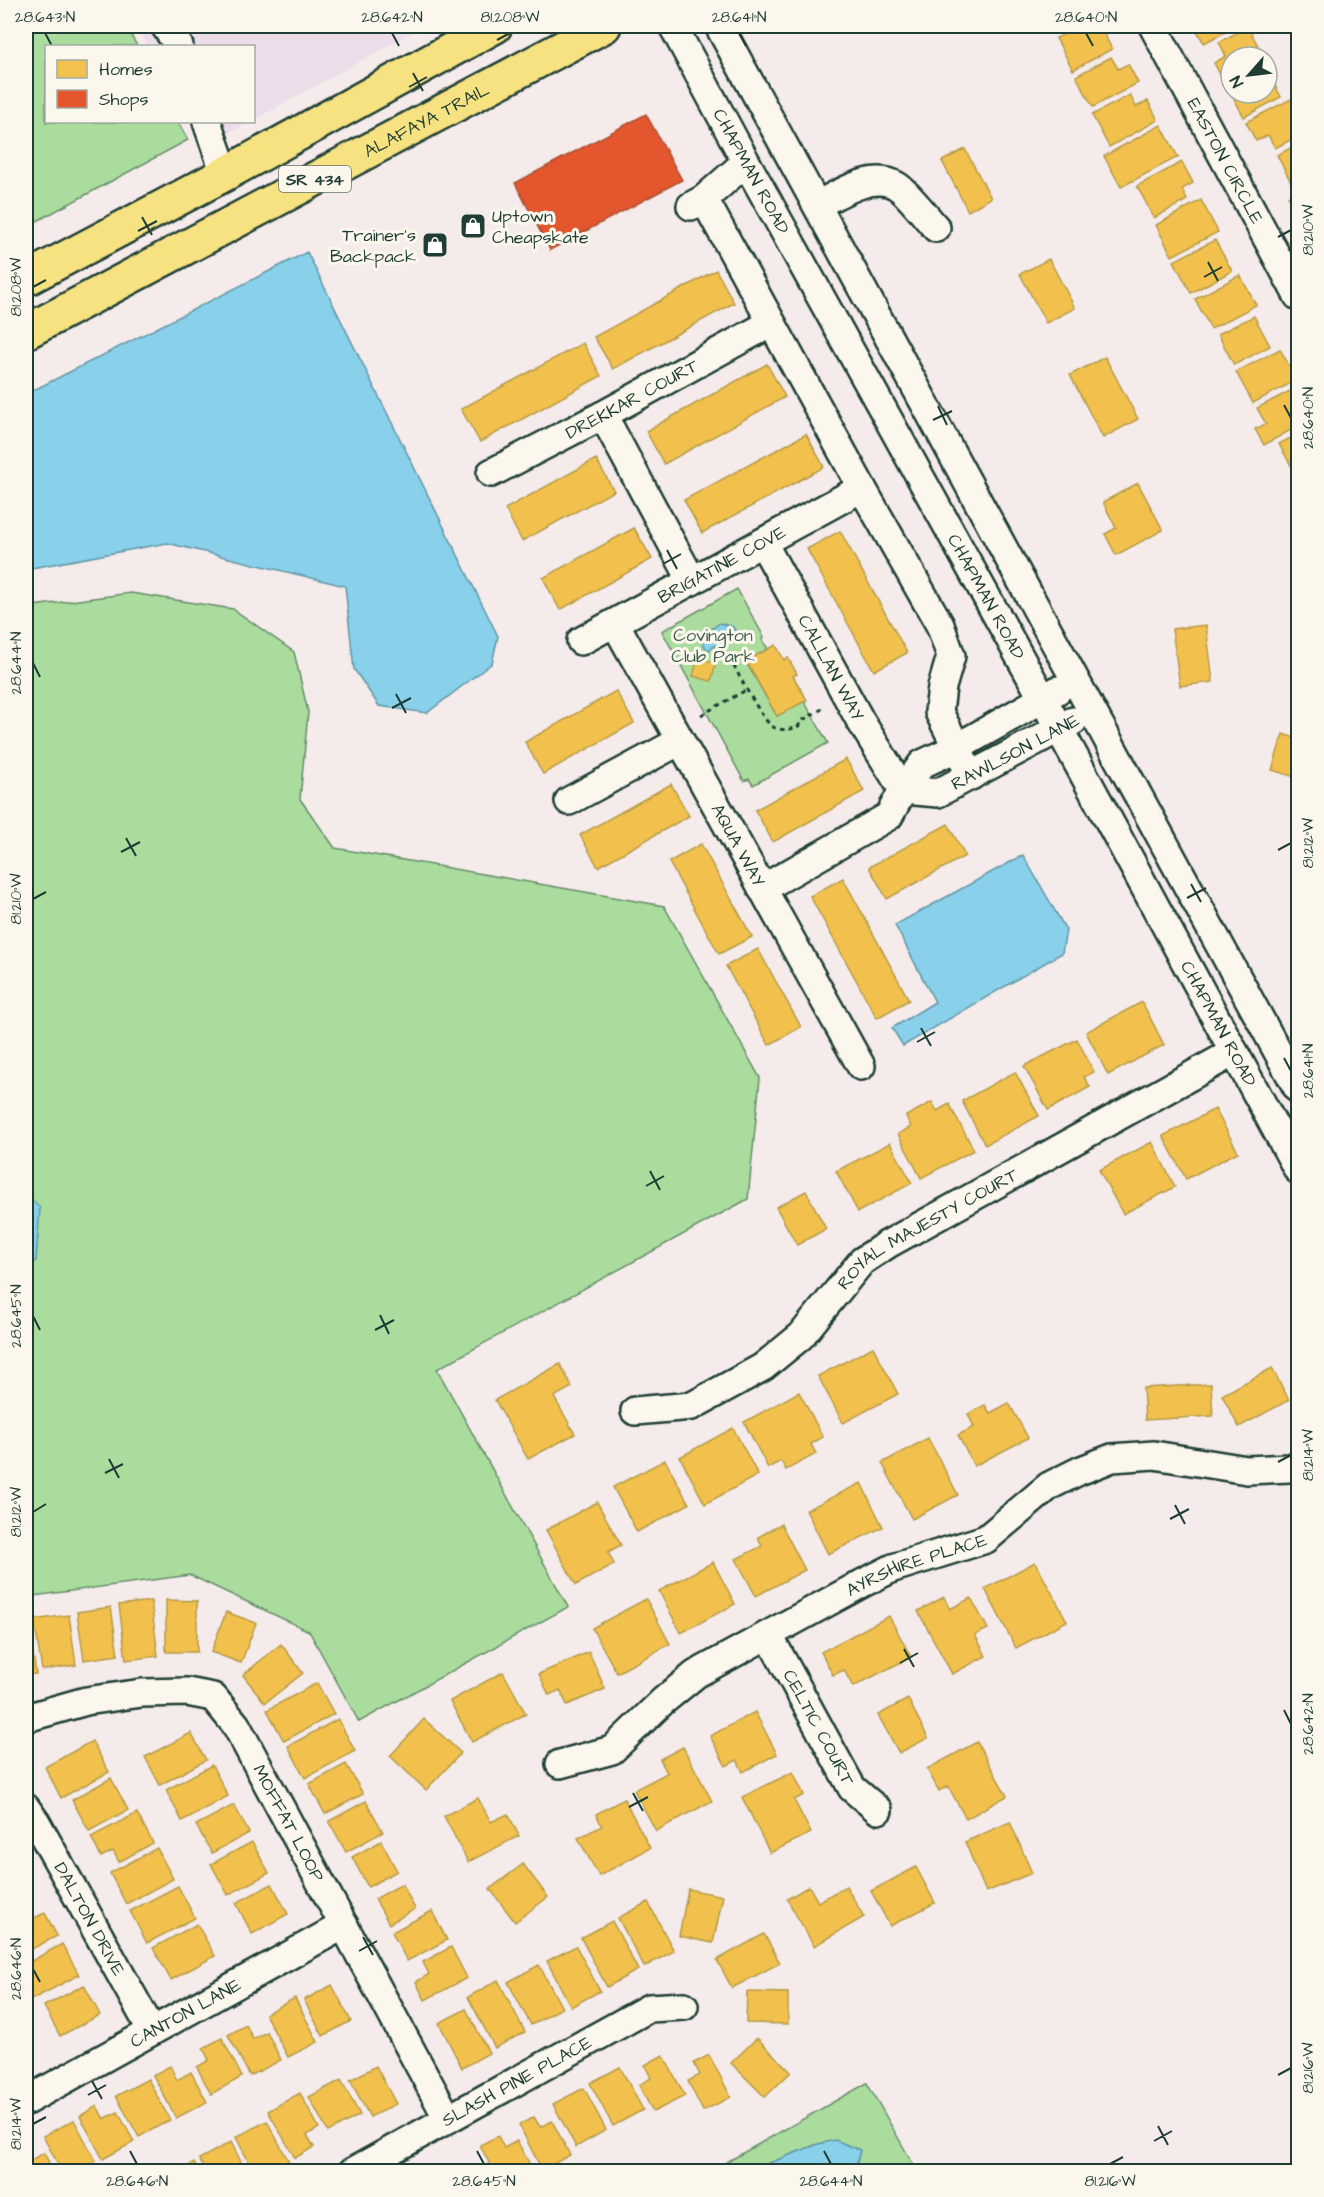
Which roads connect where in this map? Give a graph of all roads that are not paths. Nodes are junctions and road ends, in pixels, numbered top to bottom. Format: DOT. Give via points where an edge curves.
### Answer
graph roads {
  1 [pos="165,26"];
  2 [pos="604,26"];
  3 [pos="673,26"];
  4 [pos="719,26"];
  5 [pos="1153,26"];
  6 [pos="482,29"];
  7 [pos="178,45"];
  8 [pos="207,123"];
  9 [pos="746,162"];
  10 [pos="225,174"];
  11 [pos="817,205"];
  12 [pos="936,228"];
  13 [pos="26,279"];
  14 [pos="1299,296"];
  15 [pos="771,322"];
  16 [pos="26,332"];
  17 [pos="603,415"];
  18 [pos="491,473"];
  19 [pos="862,488"];
  20 [pos="763,543"];
  21 [pos="692,581"];
  22 [pos="615,622"];
  23 [pos="581,641"];
  24 [pos="1075,681"];
  25 [pos="1042,699"];
  26 [pos="1091,711"];
  27 [pos="1059,729"];
  28 [pos="680,741"];
  29 [pos="956,748"];
  30 [pos="972,776"];
  31 [pos="903,790"];
  32 [pos="569,801"];
  33 [pos="762,889"];
  34 [pos="1234,1052"];
  35 [pos="861,1066"];
  36 [pos="1299,1089"];
  37 [pos="1299,1170"];
  38 [pos="635,1411"];
  39 [pos="1299,1465"];
  40 [pos="770,1636"];
  41 [pos="26,1718"];
  42 [pos="560,1764"];
  43 [pos="26,1808"];
  44 [pos="878,1810"];
  45 [pos="344,1925"];
  46 [pos="684,2006"];
  47 [pos="152,2031"];
  48 [pos="26,2101"];
  49 [pos="448,2119"];
  50 [pos="352,2172"];
  1 -- 7 [label="street"];
  2 -- 16 [label="main road, ALAFAYA TRAIL / SR 434"];
  3 -- 9 [label="street, CHAPMAN ROAD"];
  4 -- 11 [label="street, CHAPMAN ROAD"];
  5 -- 14 [label="street, EASTON CIRCLE"];
  6 -- 10 [label="main road, SR 434"];
  8 -- 10 [label="street"];
  9 -- 15 [label="street" via="697,202"];
  9 -- 25 [label="street, CHAPMAN ROAD"];
  10 -- 13 [label="main road, SR 434"];
  11 -- 12 [label="street" via="853,187 879,180 897,186"];
  11 -- 24 [label="street, CHAPMAN ROAD"];
  15 -- 17 [label="street, DREKKAR COURT"];
  15 -- 19 [label="street"];
  17 -- 18 [label="street, DREKKAR COURT"];
  17 -- 21 [label="street"];
  19 -- 20 [label="street, BRIGATINE COVE"];
  19 -- 29 [label="street" via="940,625 951,657 939,712"];
  20 -- 21 [label="street, BRIGATINE COVE"];
  20 -- 31 [label="street, CALLAN WAY"];
  21 -- 22 [label="street, BRIGATINE COVE"];
  22 -- 23 [label="street, BRIGATINE COVE"];
  22 -- 28 [label="street, AQUA WAY"];
  24 -- 25 [label="street, RAWLSON LANE"];
  24 -- 26 [label="street, CHAPMAN ROAD"];
  25 -- 27 [label="street, CHAPMAN ROAD"];
  25 -- 29 [label="street, RAWLSON LANE"];
  26 -- 27 [label="street, RAWLSON LANE"];
  26 -- 36 [label="street, CHAPMAN ROAD"];
  27 -- 30 [label="street, RAWLSON LANE"];
  27 -- 34 [label="street, CHAPMAN ROAD"];
  28 -- 32 [label="street"];
  28 -- 33 [label="street, AQUA WAY"];
  29 -- 30 [label="street"];
  29 -- 31 [label="street, RAWLSON LANE" via="922,764"];
  30 -- 31 [label="street, RAWLSON LANE" via="938,793"];
  31 -- 33 [label="street, RAWLSON LANE" via="889,816"];
  33 -- 35 [label="street, AQUA WAY"];
  34 -- 37 [label="street, CHAPMAN ROAD"];
  34 -- 38 [label="street, ROYAL MAJESTY COURT" via="879,1250 862,1262 801,1336 763,1367 692,1406"];
  39 -- 40 [label="street, AYRSHIRE PLACE" via="1247,1470 1154,1455 1112,1458 1049,1486 986,1539 893,1568"];
  40 -- 42 [label="street, AYRSHIRE PLACE" via="696,1674 612,1750"];
  40 -- 44 [label="street, CELTIC COURT" via="852,1788"];
  41 -- 45 [label="street, MOFFAT LOOP" via="86,1701 142,1693 187,1692 213,1697 236,1725"];
  43 -- 47 [label="street, DALTON DRIVE"];
  45 -- 47 [label="street, CANTON LANE"];
  45 -- 49 [label="street, MOFFAT LOOP"];
  46 -- 49 [label="street, SLASH PINE PLACE" via="649,2008"];
  47 -- 48 [label="street, CANTON LANE"];
  49 -- 50 [label="street, SLASH PINE PLACE"];
}
